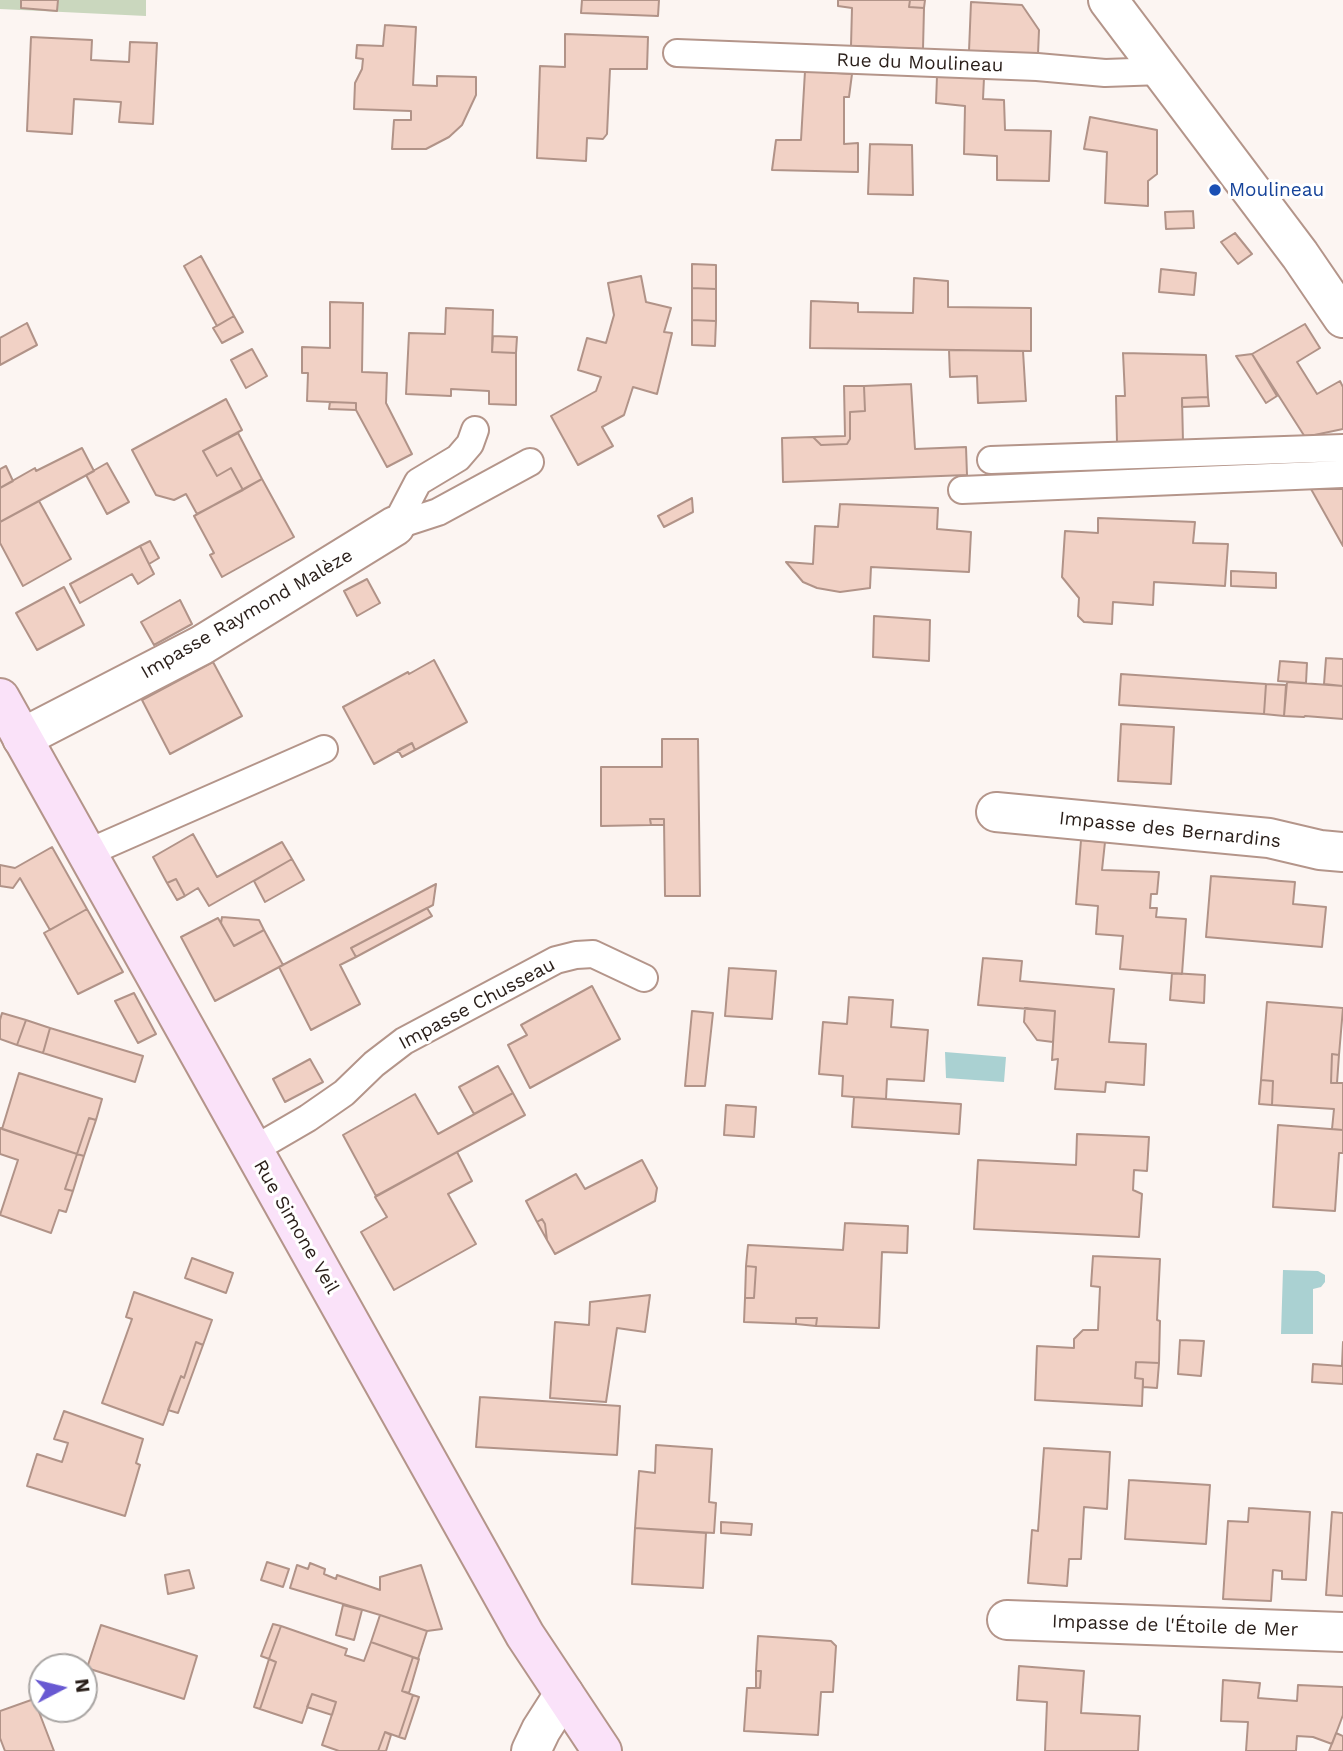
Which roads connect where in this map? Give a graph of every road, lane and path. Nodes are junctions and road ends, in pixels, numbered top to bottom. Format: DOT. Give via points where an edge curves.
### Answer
graph roads {
  1 [pos="1108,0"];
  2 [pos="677,53"];
  3 [pos="1162,71"];
  4 [pos="1343,318"];
  5 [pos="475,430"];
  6 [pos="1343,447"];
  7 [pos="991,460"];
  8 [pos="530,462"];
  9 [pos="1343,474"];
  10 [pos="962,490"];
  11 [pos="395,526"];
  12 [pos="0,698"];
  13 [pos="22,738"];
  14 [pos="324,749"];
  15 [pos="996,812"];
  16 [pos="1343,852"];
  17 [pos="87,853"];
  18 [pos="644,978"];
  19 [pos="253,1150"];
  20 [pos="1007,1620"];
  21 [pos="1343,1632"];
  22 [pos="565,1695"];
  23 [pos="531,1751"];
  24 [pos="602,1751"];
  1 -- 3 [label="street"];
  2 -- 3 [label="lane, Rue du Moulineau" via="1105,73"];
  3 -- 4 [label="street"];
  5 -- 11 [label="lane" via="458,458 418,482"];
  6 -- 7 [label="lane"];
  8 -- 11 [label="lane" via="438,512"];
  9 -- 10 [label="lane"];
  11 -- 13 [label="street, Impasse Raymond Malèze" via="202,645"];
  12 -- 13 [label="main road, Rue Simone Veil"];
  13 -- 17 [label="main road, Rue Simone Veil"];
  14 -- 17 [label="lane"];
  15 -- 16 [label="street, Impasse des Bernardins" via="1269,838"];
  17 -- 19 [label="main road, Rue Simone Veil"];
  18 -- 19 [label="lane, Impasse Chusseau" via="593,954 556,960 404,1041 344,1093"];
  19 -- 22 [label="main road, Rue Simone Veil" via="525,1635"];
  20 -- 21 [label="street, Impasse de l'Étoile de Mer"];
  22 -- 23 [label="street"];
  22 -- 24 [label="main road, Rue Simone Veil"];
}
